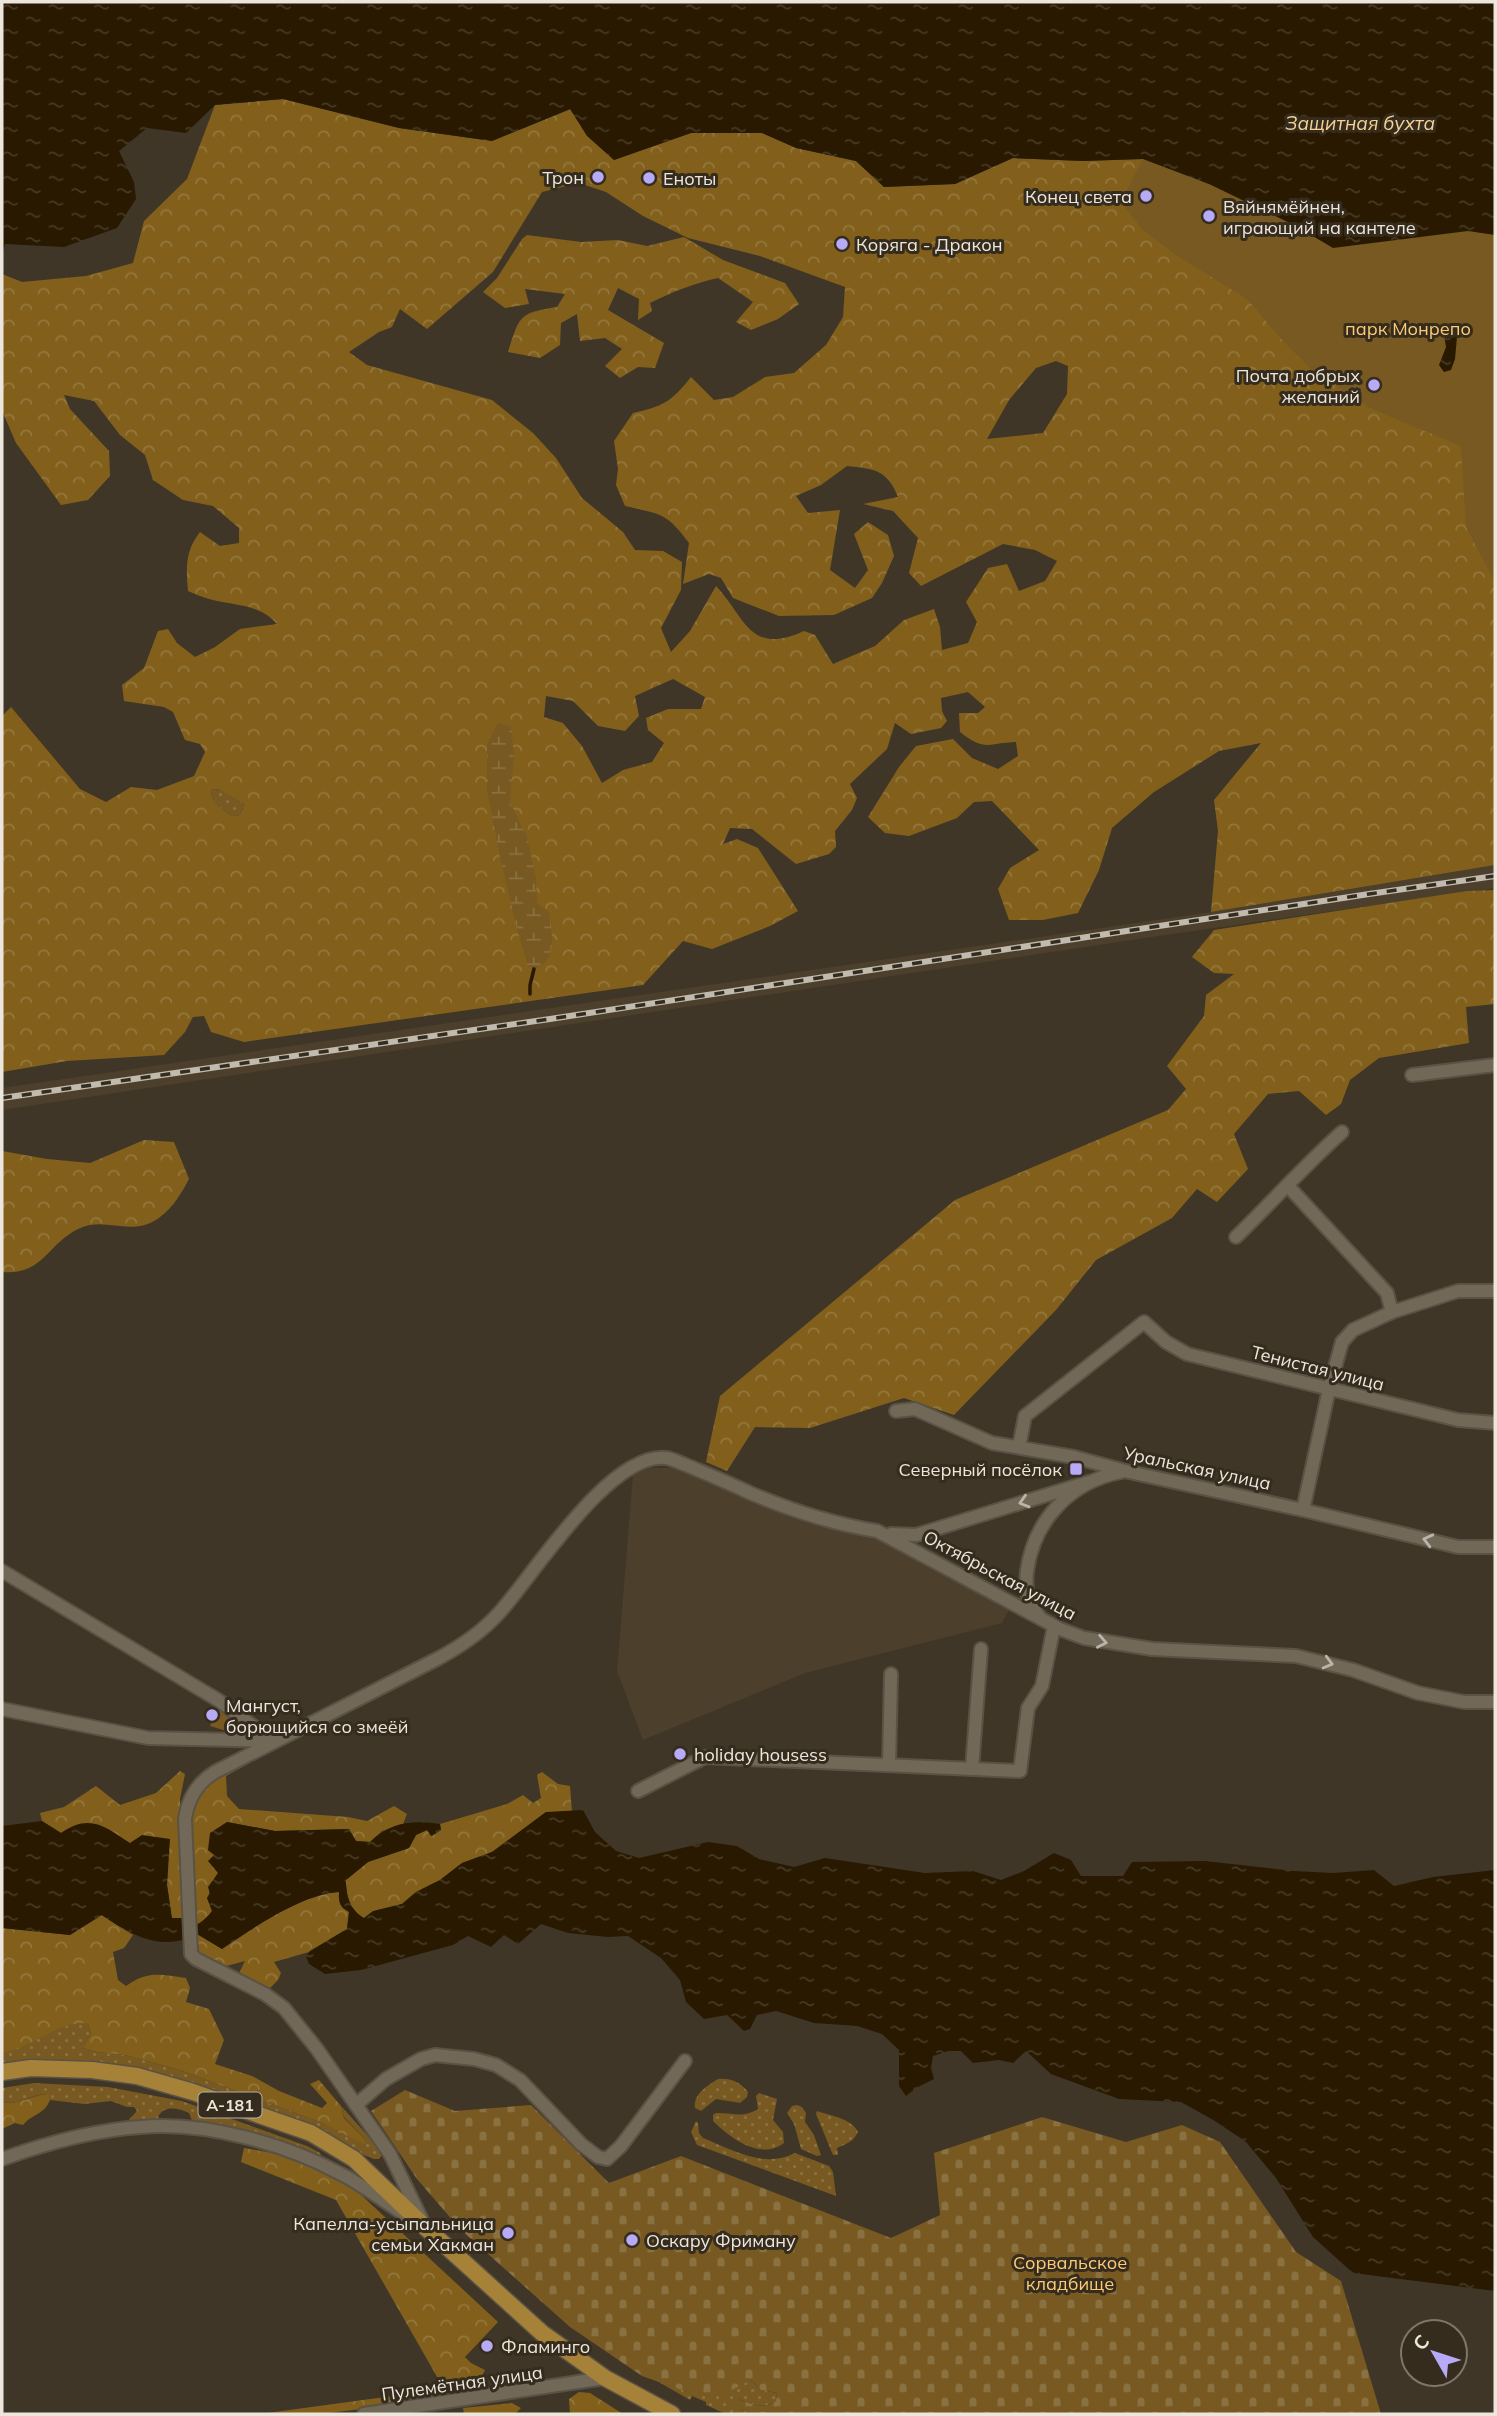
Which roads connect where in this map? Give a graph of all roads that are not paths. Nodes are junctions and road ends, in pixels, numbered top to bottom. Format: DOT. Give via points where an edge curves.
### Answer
graph roads {
  1 [pos="1495,1065"];
  2 [pos="1412,1075"];
  3 [pos="1342,1132"];
  4 [pos="1288,1185"];
  5 [pos="1236,1237"];
  6 [pos="1495,1291"];
  7 [pos="1392,1312"];
  8 [pos="1329,1389"];
  9 [pos="896,1411"];
  10 [pos="1495,1423"];
  11 [pos="1019,1447"];
  12 [pos="1129,1472"];
  13 [pos="1089,1482"];
  14 [pos="1303,1510"];
  15 [pos="877,1531"];
  16 [pos="1495,1547"];
  17 [pos="2,1571"];
  18 [pos="1040,1617"];
  19 [pos="1054,1626"];
  20 [pos="981,1649"];
  21 [pos="891,1674"];
  22 [pos="1495,1702"];
  23 [pos="2,1709"];
  24 [pos="273,1741"];
  25 [pos="889,1765"];
  26 [pos="972,1769"];
  27 [pos="638,1791"];
  28 [pos="685,2061"];
  29 [pos="2,2071"];
  30 [pos="356,2105"];
  31 [pos="2,2159"];
  32 [pos="425,2227"];
  33 [pos="605,2378"];
  34 [pos="365,2414"];
  35 [pos="672,2414"];
  1 -- 2 [label="street"];
  3 -- 4 [label="street"];
  4 -- 5 [label="street"];
  4 -- 7 [label="street" via="1387,1293"];
  6 -- 7 [label="street" via="1458,1291"];
  7 -- 8 [label="street" via="1353,1330 1342,1342"];
  8 -- 10 [label="street, Тенистая улица" via="1458,1420"];
  8 -- 11 [label="street, Тенистая улица" via="1187,1354 1144,1322 1025,1416"];
  8 -- 14 [label="street"];
  9 -- 11 [label="street, Уральская улица" via="915,1409 992,1443"];
  11 -- 12 [label="street, Уральская улица"];
  12 -- 13 [label="street"];
  12 -- 14 [label="street, Уральская улица"];
  13 -- 15 [label="street, one-way" via="916,1535"];
  13 -- 18 [label="street" via="1058,1505 1034,1542 1027,1589 1031,1606"];
  16 -- 14 [label="street, Уральская улица, one-way" via="1458,1547"];
  15 -- 18 [label="street, Октябрьская улица"];
  15 -- 24 [label="street, Октябрьская улица" via="813,1516 665,1458 645,1462 594,1497 498,1615 472,1638"];
  17 -- 24 [label="street" via="218,1700"];
  18 -- 19 [label="street, Октябрьская улица"];
  19 -- 22 [label="street, Октябрьская улица, one-way" via="1084,1638 1152,1649 1296,1656 1418,1693 1464,1702"];
  19 -- 26 [label="street" via="1042,1686 1028,1708 1020,1771"];
  20 -- 26 [label="street"];
  21 -- 25 [label="street"];
  23 -- 24 [label="street" via="148,1738"];
  24 -- 30 [label="street" via="208,1776 191,1796 185,1819 189,1947 196,1959 284,2008"];
  25 -- 26 [label="street"];
  25 -- 27 [label="street" via="705,1757"];
  28 -- 30 [label="street" via="607,2159 580,2144 520,2080 496,2065 474,2059 435,2055 421,2059 386,2079"];
  29 -- 32 [label="main road, А-181" via="92,2070 137,2076 311,2133 354,2158"];
  30 -- 32 [label="street" via="390,2154"];
  31 -- 32 [label="street" via="60,2139 143,2126 213,2131 291,2152 341,2174"];
  32 -- 33 [label="main road, А-181" via="542,2333"];
  33 -- 34 [label="street, Пулемётная улица"];
  33 -- 35 [label="main road, А-181"];
}
